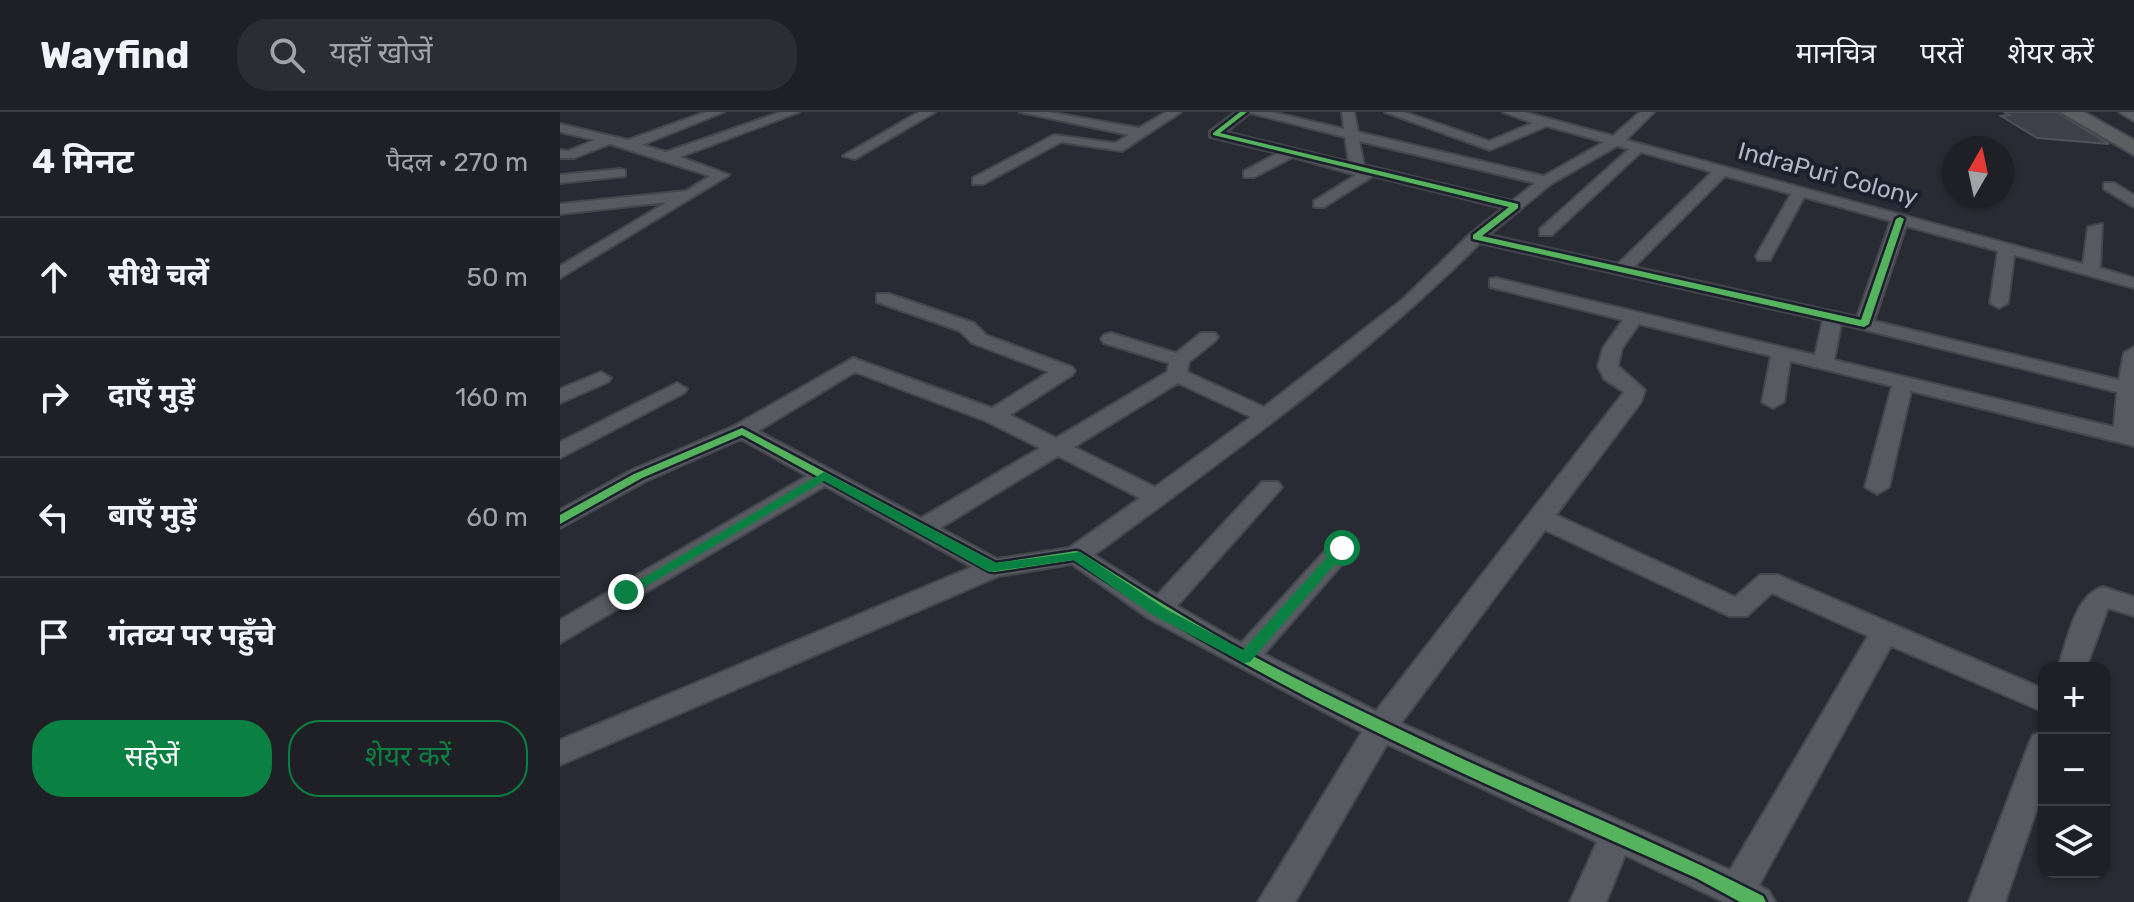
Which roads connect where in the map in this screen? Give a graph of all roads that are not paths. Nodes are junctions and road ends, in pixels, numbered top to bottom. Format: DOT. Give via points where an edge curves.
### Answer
graph roads {
  1 [pos="718,112"];
  2 [pos="793,112"];
  3 [pos="929,112"];
  4 [pos="1032,112"];
  5 [pos="1175,112"];
  6 [pos="1244,112"];
  7 [pos="1256,112"];
  8 [pos="1348,112"];
  9 [pos="1391,112"];
  10 [pos="1509,112"];
  11 [pos="1648,112"];
  12 [pos="2070,112"];
  13 [pos="2092,112"];
  14 [pos="2109,112"];
  15 [pos="1546,122"];
  16 [pos="2134,126"];
  17 [pos="560,128"];
  18 [pos="1143,133"];
  19 [pos="1353,135"];
  20 [pos="2134,136"];
  21 [pos="610,139"];
  22 [pos="1616,141"];
  23 [pos="628,145"];
  24 [pos="1639,147"];
  25 [pos="2134,149"];
  26 [pos="1290,153"];
  27 [pos="563,156"];
  28 [pos="850,156"];
  29 [pos="666,157"];
  30 [pos="1357,168"];
  31 [pos="1722,170"];
  32 [pos="620,173"];
  33 [pos="1249,174"];
  34 [pos="560,179"];
  35 [pos="978,181"];
  36 [pos="1546,181"];
  37 [pos="2109,186"];
  38 [pos="1800,191"];
  39 [pos="691,194"];
  40 [pos="2134,202"];
  41 [pos="1319,204"];
  42 [pos="1515,206"];
  43 [pos="560,209"];
  44 [pos="1900,219"];
  45 [pos="2096,227"];
  46 [pos="1546,232"];
  47 [pos="1476,237"];
  48 [pos="2007,248"];
  49 [pos="1764,256"];
  50 [pos="1622,270"];
  51 [pos="2091,271"];
  52 [pos="560,273"];
  53 [pos="1496,283"];
  54 [pos="2134,283"];
  55 [pos="883,298"];
  56 [pos="1999,303"];
  57 [pos="1634,317"];
  58 [pos="1833,317"];
  59 [pos="1864,324"];
  60 [pos="1208,337"];
  61 [pos="1111,339"];
  62 [pos="1781,353"];
  63 [pos="2134,353"];
  64 [pos="1823,363"];
  65 [pos="1178,368"];
  66 [pos="601,378"];
  67 [pos="1903,383"];
  68 [pos="2128,388"];
  69 [pos="677,389"];
  70 [pos="560,397"];
  71 [pos="1773,402"];
  72 [pos="994,416"];
  73 [pos="1266,416"];
  74 [pos="742,431"];
  75 [pos="2129,438"];
  76 [pos="1058,448"];
  77 [pos="560,451"];
  78 [pos="824,476"];
  79 [pos="1270,487"];
  80 [pos="1877,487"];
  81 [pos="1157,497"];
  82 [pos="1541,518"];
  83 [pos="560,520"];
  84 [pos="921,529"];
  85 [pos="1342,548"];
  86 [pos="1076,555"];
  87 [pos="994,568"];
  88 [pos="2134,607"];
  89 [pos="1158,611"];
  90 [pos="1885,631"];
  91 [pos="560,633"];
  92 [pos="1244,658"];
  93 [pos="2074,662"];
  94 [pos="2038,698"];
  95 [pos="1381,727"];
  96 [pos="560,753"];
  97 [pos="2038,761"];
  98 [pos="1617,835"];
  99 [pos="1747,896"];
  100 [pos="1276,902"];
  101 [pos="1588,902"];
  102 [pos="1987,902"];
  1 -- 23 [label="street"];
  2 -- 29 [label="street"];
  3 -- 28 [label="street"];
  4 -- 18 [label="street"];
  5 -- 18 [label="street"];
  6 -- 26 [label="street" via="1215,134"];
  7 -- 19 [label="street"];
  8 -- 19 [label="street"];
  9 -- 15 [label="street" via="1490,146"];
  10 -- 15 [label="street, IndraPuri Colony"];
  11 -- 22 [label="street"];
  12 -- 25 [label="highway"];
  13 -- 20 [label="highway"];
  14 -- 16 [label="highway"];
  15 -- 22 [label="street, IndraPuri Colony"];
  17 -- 21 [label="street"];
  18 -- 35 [label="street" via="1117,148 1059,138"];
  19 -- 30 [label="street"];
  19 -- 36 [label="street"];
  21 -- 23 [label="street"];
  21 -- 27 [label="street"];
  22 -- 24 [label="street, IndraPuri Colony"];
  22 -- 36 [label="street"];
  23 -- 29 [label="street"];
  24 -- 31 [label="street, IndraPuri Colony"];
  24 -- 46 [label="street"];
  26 -- 30 [label="street"];
  26 -- 33 [label="street"];
  29 -- 39 [label="street" via="722,175"];
  30 -- 41 [label="street" via="1366,175"];
  30 -- 42 [label="street"];
  31 -- 38 [label="street, IndraPuri Colony"];
  31 -- 50 [label="street"];
  32 -- 34 [label="street"];
  36 -- 42 [label="street"];
  37 -- 40 [label="street"];
  38 -- 44 [label="street, IndraPuri Colony"];
  38 -- 49 [label="street"];
  39 -- 43 [label="street"];
  39 -- 52 [label="street"];
  42 -- 47 [label="street"];
  44 -- 48 [label="street, IndraPuri Colony"];
  44 -- 59 [label="street"];
  45 -- 51 [label="street"];
  47 -- 50 [label="street"];
  47 -- 73 [label="street" via="1410,302"];
  48 -- 51 [label="street, IndraPuri Colony"];
  48 -- 56 [label="street"];
  50 -- 58 [label="street"];
  51 -- 54 [label="street, IndraPuri Colony"];
  53 -- 57 [label="street"];
  55 -- 72 [label="street" via="941,316 967,327 979,339 1065,371"];
  57 -- 62 [label="street"];
  57 -- 82 [label="street" via="1608,355 1607,367 1617,383 1635,390"];
  58 -- 59 [label="street"];
  58 -- 64 [label="street"];
  59 -- 68 [label="street"];
  60 -- 65 [label="street"];
  61 -- 65 [label="street"];
  62 -- 64 [label="street"];
  62 -- 71 [label="street"];
  63 -- 68 [label="street"];
  64 -- 67 [label="street"];
  65 -- 73 [label="street"];
  65 -- 76 [label="street"];
  66 -- 70 [label="street"];
  67 -- 75 [label="street"];
  67 -- 80 [label="street"];
  68 -- 75 [label="street"];
  69 -- 77 [label="street"];
  72 -- 74 [label="street" via="853,364"];
  72 -- 76 [label="street"];
  73 -- 81 [label="street"];
  74 -- 78 [label="street"];
  74 -- 83 [label="street" via="638,476"];
  76 -- 81 [label="street"];
  76 -- 84 [label="street"];
  78 -- 84 [label="street"];
  78 -- 91 [label="street"];
  79 -- 89 [label="street"];
  81 -- 86 [label="street"];
  82 -- 90 [label="street" via="1738,609 1769,581"];
  82 -- 95 [label="street"];
  84 -- 87 [label="street"];
  85 -- 92 [label="street"];
  86 -- 87 [label="street"];
  86 -- 89 [label="street"];
  87 -- 96 [label="street"];
  88 -- 93 [label="street" via="2103,596 2094,606"];
  89 -- 92 [label="street"];
  90 -- 94 [label="street"];
  90 -- 99 [label="street"];
  92 -- 95 [label="street"];
  95 -- 98 [label="street"];
  95 -- 100 [label="street"];
  97 -- 102 [label="street"];
  98 -- 99 [label="street"];
  98 -- 101 [label="street"];
}
